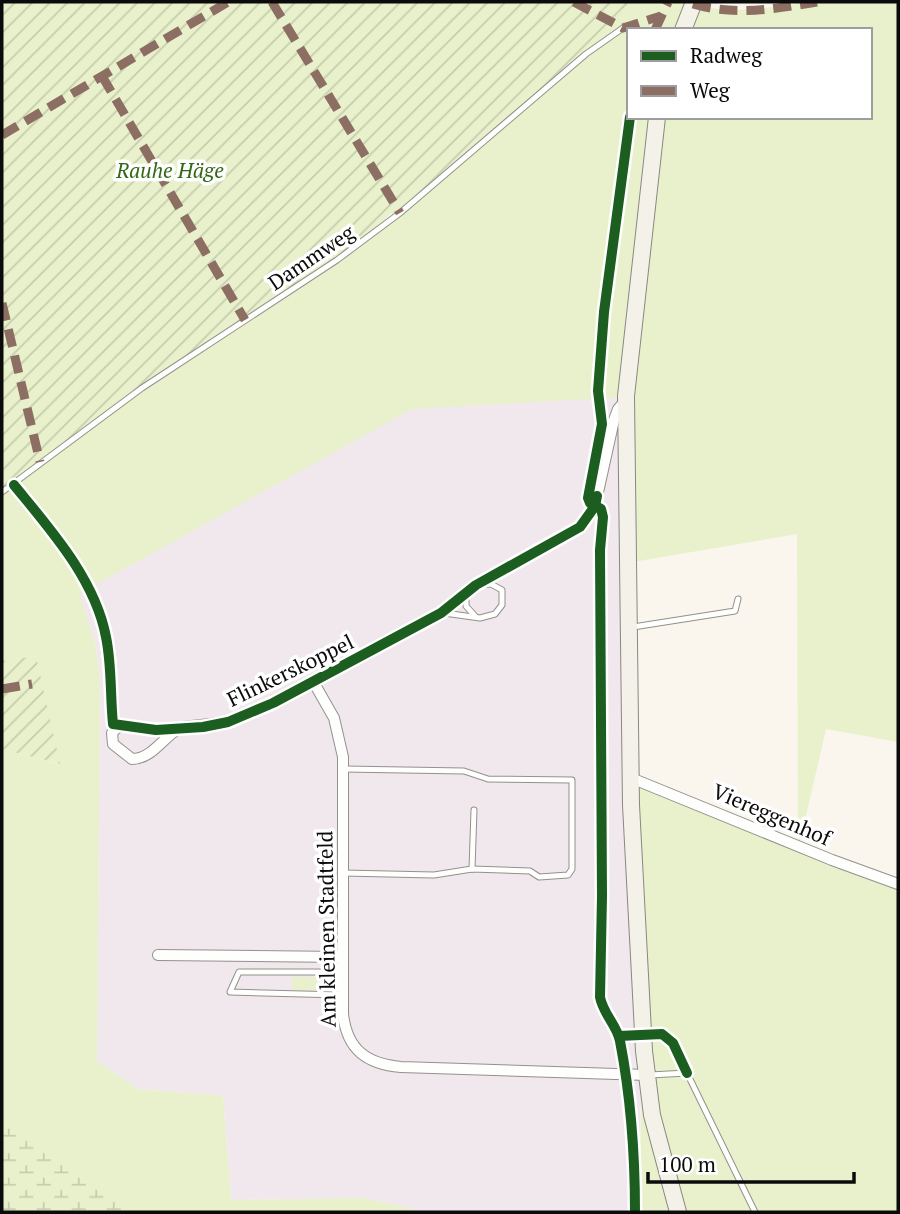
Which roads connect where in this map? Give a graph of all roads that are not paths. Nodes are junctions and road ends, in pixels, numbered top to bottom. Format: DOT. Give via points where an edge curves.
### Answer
graph roads {
  1 [pos="694,2"];
  2 [pos="623,28"];
  3 [pos="684,28"];
  4 [pos="657,119"];
  5 [pos="626,400"];
  6 [pos="14,485"];
  7 [pos="2,492"];
  8 [pos="472,589"];
  9 [pos="738,599"];
  10 [pos="441,613"];
  11 [pos="480,618"];
  12 [pos="629,628"];
  13 [pos="314,682"];
  14 [pos="118,727"];
  15 [pos="178,729"];
  16 [pos="344,769"];
  17 [pos="631,778"];
  18 [pos="474,810"];
  19 [pos="472,870"];
  20 [pos="344,873"];
  21 [pos="898,884"];
  22 [pos="158,956"];
  23 [pos="343,957"];
  24 [pos="342,972"];
  25 [pos="343,995"];
  26 [pos="647,1075"];
  27 [pos="678,1212"];
  28 [pos="755,1212"];
  1 -- 3 [label="main road"];
  2 -- 6 [label="lane, Dammweg" via="377,230 142,388"];
  4 -- 5 [label="main road"];
  5 -- 8 [label="street, Flinkerskoppel" via="614,420 595,506 580,527"];
  5 -- 12 [label="main road"];
  6 -- 7 [label="lane, Dammweg"];
  6 -- 14 [label="street" via="55,536 94,600 106,635 113,724"];
  8 -- 10 [label="street, Flinkerskoppel"];
  8 -- 11 [label="lane" via="465,602 468,611"];
  8 -- 11 [label="lane" via="498,587 504,596 498,612"];
  9 -- 12 [label="lane" via="735,611"];
  10 -- 11 [label="lane"];
  10 -- 13 [label="street, Flinkerskoppel"];
  12 -- 17 [label="main road"];
  13 -- 15 [label="street, Flinkerskoppel" via="228,722"];
  13 -- 16 [label="street, Am kleinen Stadtfeld" via="334,718"];
  14 -- 15 [label="street, Flinkerskoppel"];
  14 -- 15 [label="street" via="112,733 113,744 132,759 147,756"];
  16 -- 19 [label="lane" via="572,780 569,875 539,877 530,871"];
  16 -- 20 [label="street, Am kleinen Stadtfeld"];
  17 -- 21 [label="street, Viereggenhof"];
  17 -- 26 [label="main road"];
  18 -- 19 [label="lane"];
  19 -- 20 [label="lane" via="434,875"];
  20 -- 23 [label="street, Am kleinen Stadtfeld"];
  22 -- 23 [label="street"];
  23 -- 24 [label="street, Am kleinen Stadtfeld"];
  24 -- 25 [label="street, Am kleinen Stadtfeld"];
  24 -- 25 [label="lane" via="239,972 230,992"];
  25 -- 26 [label="street, Am kleinen Stadtfeld" via="347,1036 358,1052 376,1064"];
  26 -- 27 [label="main road" via="652,1115"];
  26 -- 28 [label="lane" via="687,1073"];
}
